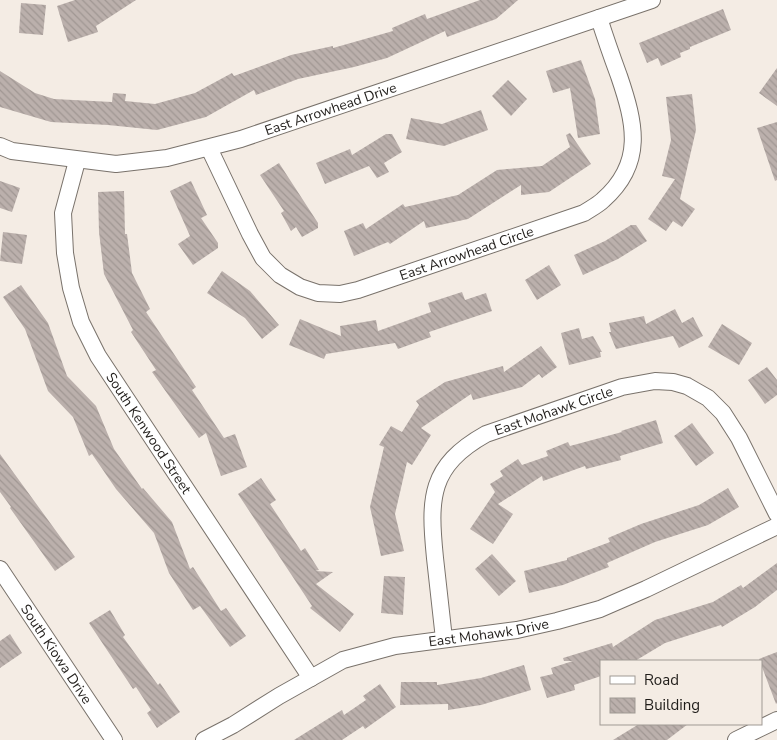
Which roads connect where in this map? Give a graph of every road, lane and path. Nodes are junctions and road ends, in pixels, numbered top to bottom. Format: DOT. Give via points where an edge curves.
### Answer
graph roads {
  1 [pos="652,0"];
  2 [pos="599,18"];
  3 [pos="0,146"];
  4 [pos="208,148"];
  5 [pos="77,160"];
  6 [pos="777,514"];
  7 [pos="777,526"];
  8 [pos="0,569"];
  9 [pos="6,590"];
  10 [pos="444,639"];
  11 [pos="311,678"];
  12 [pos="777,720"];
  13 [pos="114,740"];
  14 [pos="204,740"];
  15 [pos="736,740"];
  1 -- 2 [label="street, East Arrowhead Drive"];
  2 -- 4 [label="street, East Arrowhead Drive"];
  2 -- 4 [label="street, East Arrowhead Circle" via="632,119 634,140 629,164 620,182 602,201 584,213 367,287 340,294 318,292 300,287 280,275 263,258"];
  3 -- 5 [label="street, East Arrowhead Drive" via="12,151"];
  4 -- 5 [label="street, East Arrowhead Drive" via="167,158 116,164"];
  5 -- 11 [label="street, South Kenwood Street" via="63,213 65,253 81,322 98,356"];
  6 -- 10 [label="street, East Mohawk Circle" via="723,413 708,398 673,382 655,381 622,387 486,434 453,457 440,476 434,496 431,520"];
  7 -- 10 [label="street, East Mohawk Drive" via="600,608 517,630"];
  8 -- 9 [label="street, South Kiowa Drive"];
  9 -- 13 [label="street, South Kiowa Drive"];
  10 -- 11 [label="street, East Mohawk Drive" via="373,651 344,660"];
  11 -- 14 [label="street, East Mohawk Drive"];
  12 -- 15 [label="street"];
}
